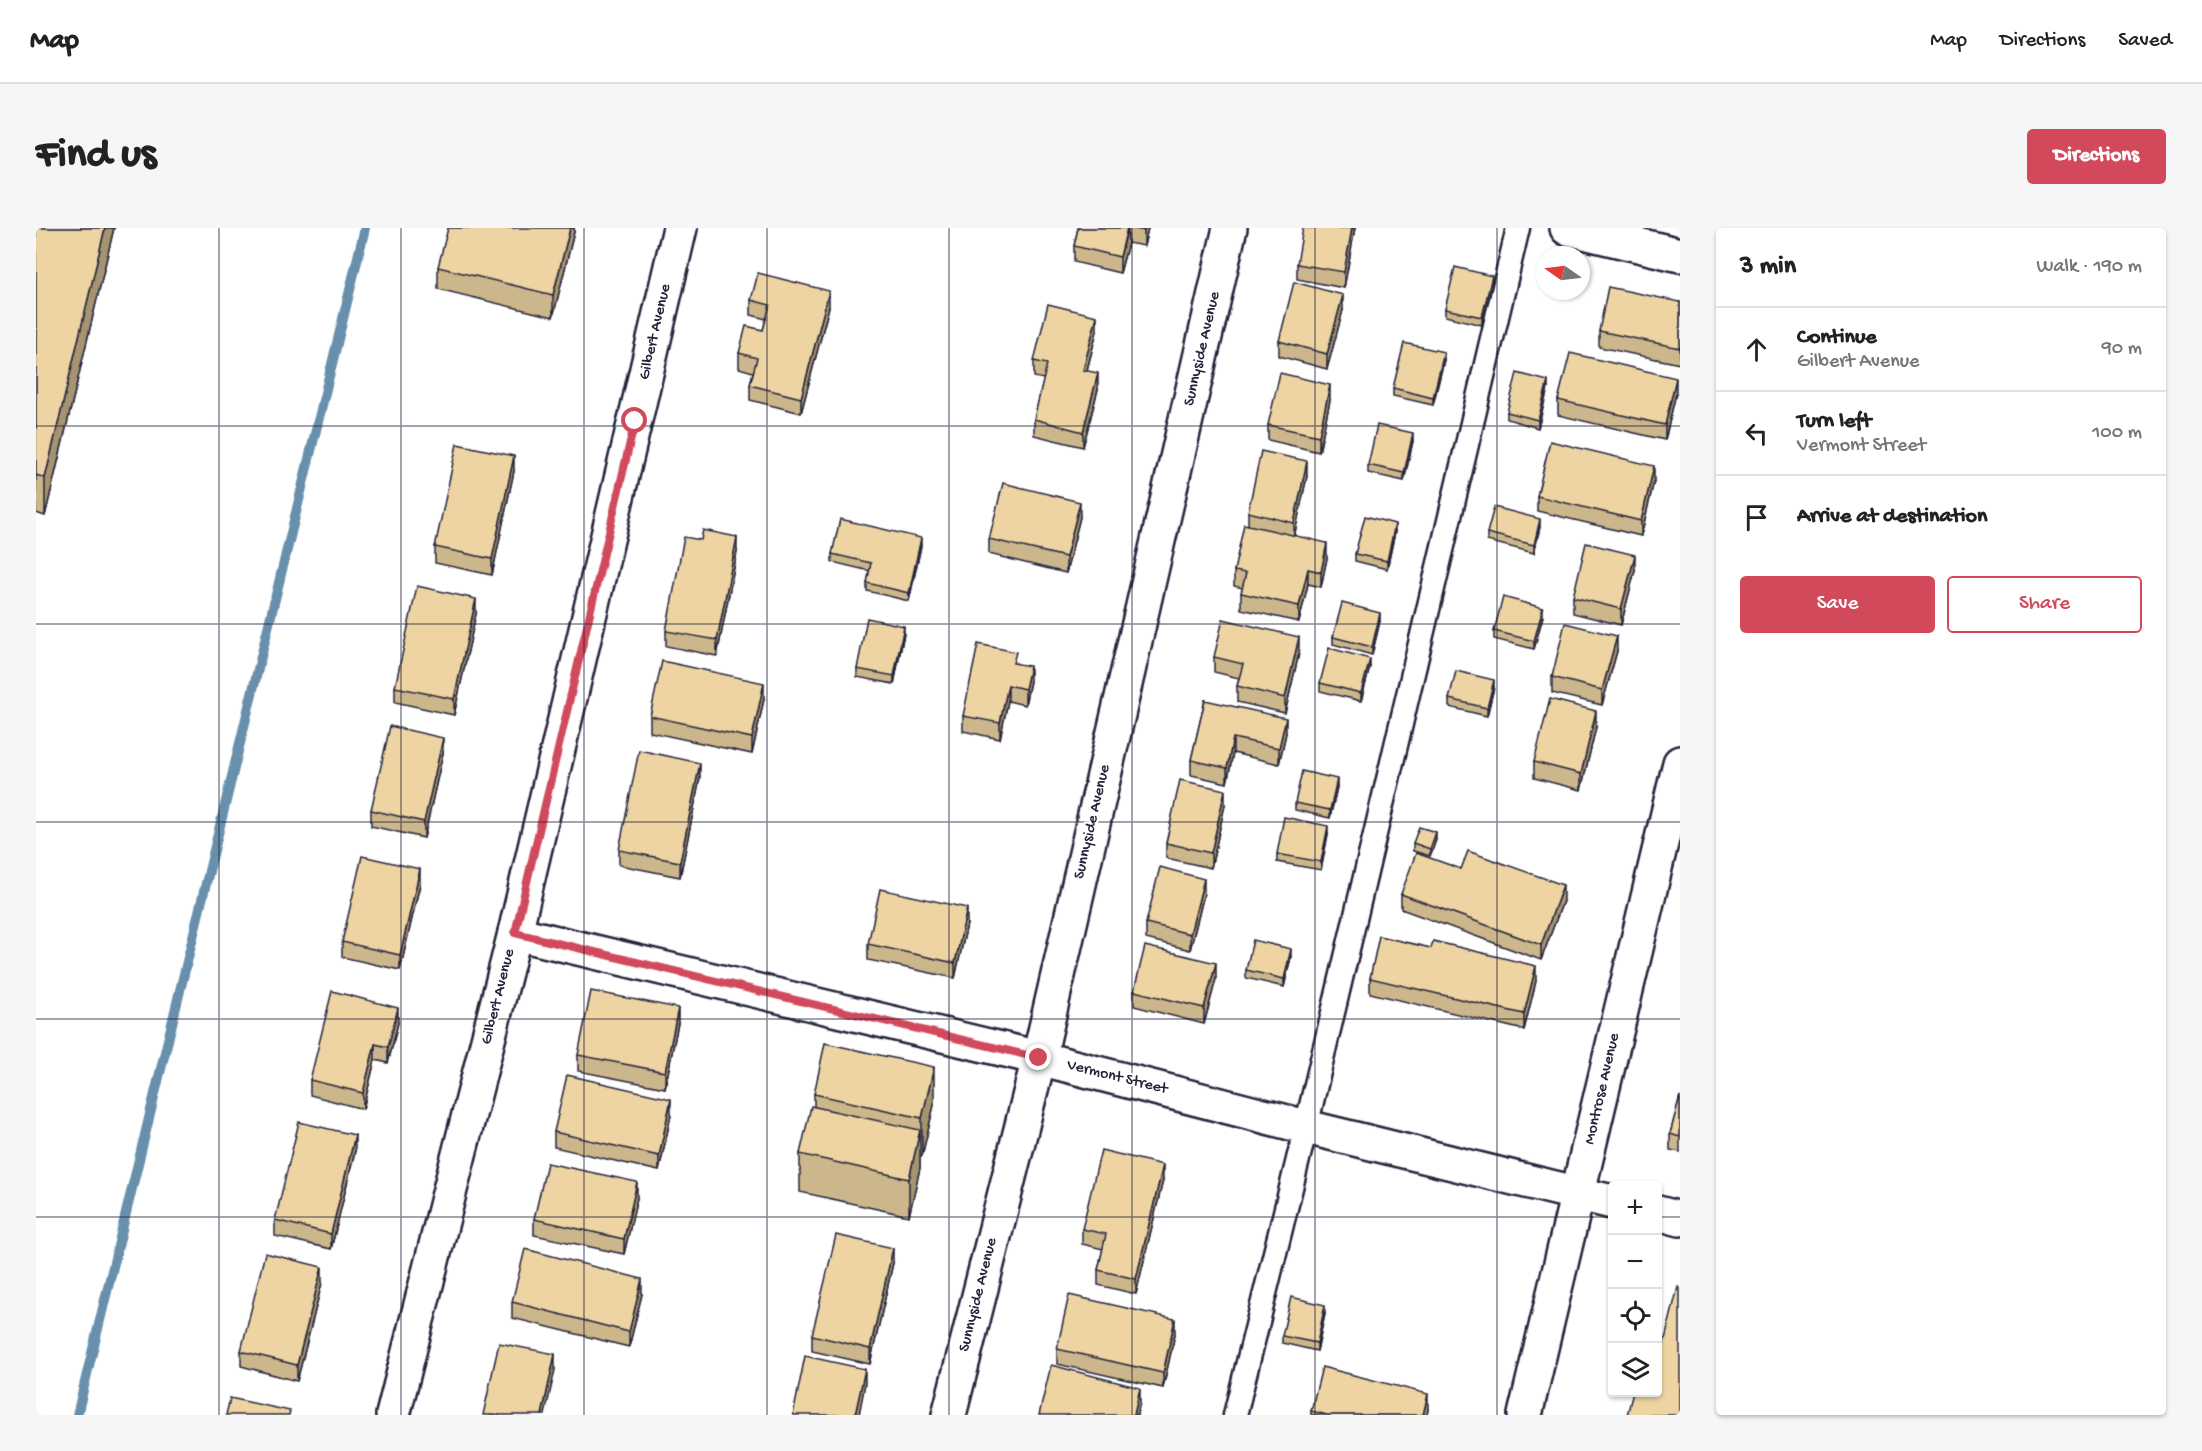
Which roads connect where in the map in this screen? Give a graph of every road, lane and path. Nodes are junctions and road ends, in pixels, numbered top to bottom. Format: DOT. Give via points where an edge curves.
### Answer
graph roads {
  1 [pos="680,228"];
  2 [pos="1230,228"];
  3 [pos="1518,228"];
  4 [pos="1567,228"];
  5 [pos="1680,255"];
  6 [pos="1680,763"];
  7 [pos="515,933"];
  8 [pos="1039,1058"];
  9 [pos="1306,1126"];
  10 [pos="1578,1194"];
  11 [pos="1608,1201"];
  12 [pos="1662,1214"];
  13 [pos="1680,1219"];
  14 [pos="393,1415"];
  15 [pos="949,1415"];
  16 [pos="1235,1415"];
  17 [pos="1525,1415"];
  1 -- 7 [label="street, Gilbert Avenue"];
  2 -- 8 [label="street, Sunnyside Avenue"];
  3 -- 9 [label="lane"];
  4 -- 5 [label="street"];
  6 -- 10 [label="street, Montrose Avenue"];
  7 -- 8 [label="street, Vermont Street"];
  7 -- 14 [label="street, Gilbert Avenue"];
  8 -- 9 [label="street, Vermont Street"];
  8 -- 15 [label="street, Sunnyside Avenue"];
  9 -- 10 [label="street, Vermont Street"];
  9 -- 16 [label="lane"];
  10 -- 11 [label="street, Vermont Street"];
  10 -- 17 [label="street, Montrose Avenue"];
  12 -- 13 [label="street"];
}
